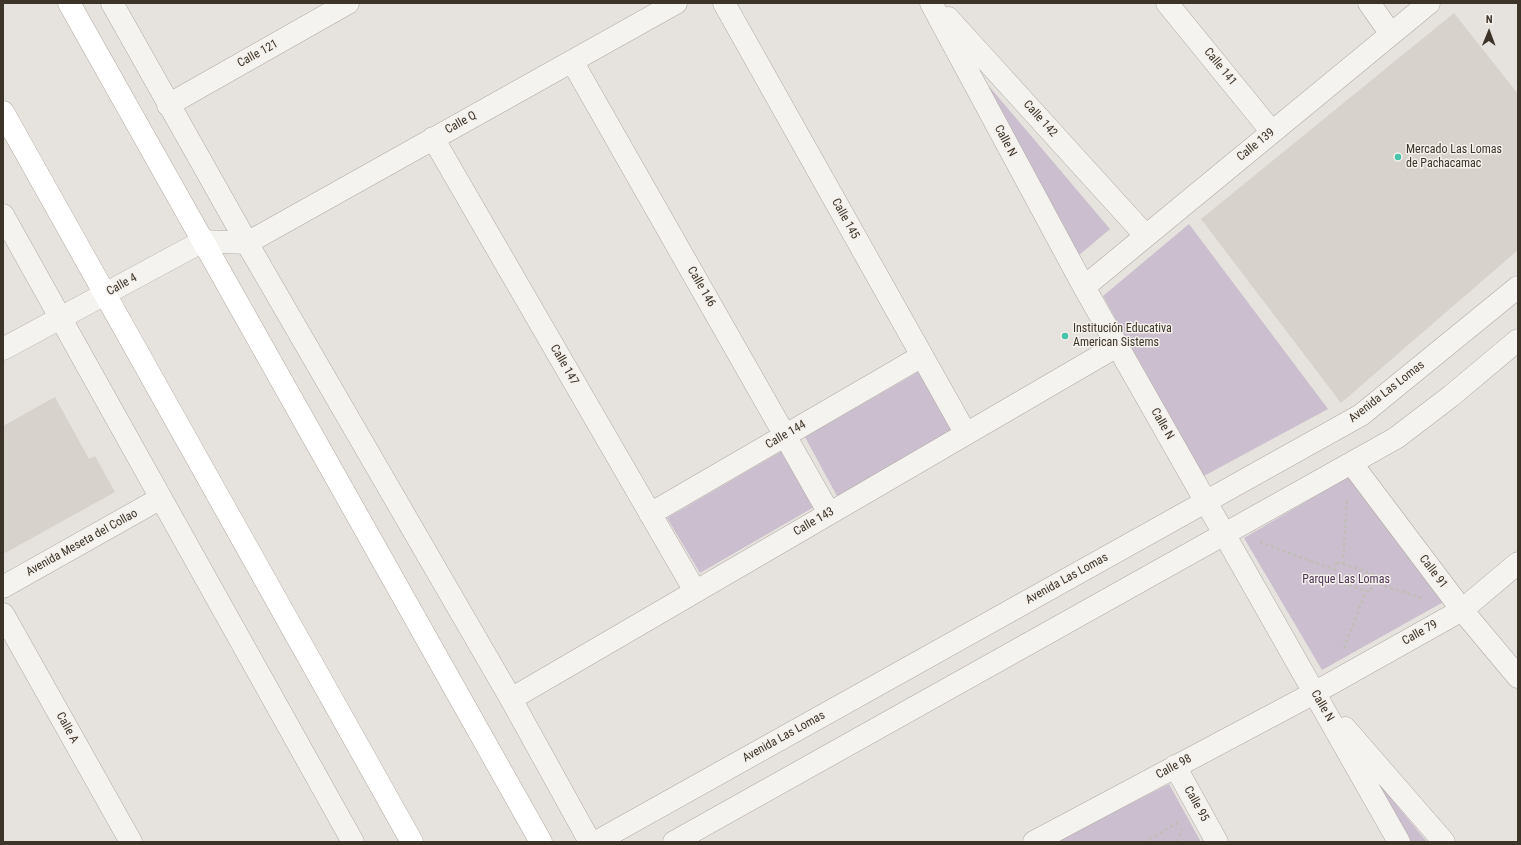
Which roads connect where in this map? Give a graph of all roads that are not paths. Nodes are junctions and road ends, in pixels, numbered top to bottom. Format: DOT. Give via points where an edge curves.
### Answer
graph roads {
  1 [pos="69,3"];
  2 [pos="112,3"];
  3 [pos="348,3"];
  4 [pos="676,3"];
  5 [pos="724,3"];
  6 [pos="931,3"];
  7 [pos="934,3"];
  8 [pos="1167,3"];
  9 [pos="1368,3"];
  10 [pos="1429,3"];
  11 [pos="1391,34"];
  12 [pos="572,61"];
  13 [pos="168,105"];
  14 [pos="3,112"];
  15 [pos="1272,132"];
  16 [pos="433,138"];
  17 [pos="3,215"];
  18 [pos="1146,236"];
  19 [pos="203,240"];
  20 [pos="247,243"];
  21 [pos="1084,287"];
  22 [pos="1518,287"];
  23 [pos="105,294"];
  24 [pos="61,318"];
  25 [pos="1518,340"];
  26 [pos="1117,346"];
  27 [pos="3,349"];
  28 [pos="922,356"];
  29 [pos="966,434"];
  30 [pos="786,436"];
  31 [pos="1352,464"];
  32 [pos="161,498"];
  33 [pos="1206,502"];
  34 [pos="829,513"];
  35 [pos="650,514"];
  36 [pos="1232,530"];
  37 [pos="1518,563"];
  38 [pos="3,587"];
  39 [pos="696,591"];
  40 [pos="1462,610"];
  41 [pos="3,614"];
  42 [pos="1518,677"];
  43 [pos="1314,693"];
  44 [pos="511,699"];
  45 [pos="1175,766"];
  46 [pos="131,842"];
  47 [pos="353,842"];
  48 [pos="412,842"];
  49 [pos="541,842"];
  50 [pos="590,842"];
  51 [pos="596,842"];
  52 [pos="674,842"];
  53 [pos="1034,842"];
  54 [pos="1217,842"];
  55 [pos="1399,842"];
  56 [pos="1444,842"];
  1 -- 19 [label="main road"];
  2 -- 13 [label="street"];
  3 -- 13 [label="street, Calle 121"];
  4 -- 12 [label="street, Calle Q"];
  5 -- 28 [label="street, Calle 145"];
  6 -- 21 [label="street, Calle N"];
  7 -- 18 [label="street, Calle 142"];
  8 -- 15 [label="street, Calle 141"];
  9 -- 11 [label="street"];
  10 -- 11 [label="street, Calle 139"];
  11 -- 15 [label="street, Calle 139"];
  12 -- 16 [label="street, Calle Q"];
  12 -- 30 [label="street, Calle 146"];
  13 -- 20 [label="street"];
  14 -- 23 [label="main road"];
  15 -- 18 [label="street, Calle 139"];
  16 -- 20 [label="street, Calle Q"];
  16 -- 35 [label="street, Calle 147"];
  17 -- 24 [label="street"];
  18 -- 21 [label="street, Calle 139"];
  19 -- 20 [label="street"];
  19 -- 23 [label="street, Calle 4"];
  19 -- 49 [label="main road"];
  20 -- 44 [label="street"];
  21 -- 26 [label="street, Calle N"];
  22 -- 33 [label="street, Avenida Las Lomas" via="1361,415"];
  23 -- 24 [label="street, Calle 4"];
  23 -- 48 [label="main road"];
  24 -- 27 [label="street, Calle 4"];
  24 -- 32 [label="street"];
  25 -- 31 [label="street" via="1396,438"];
  26 -- 29 [label="street, Calle 143"];
  26 -- 33 [label="street, Calle N"];
  28 -- 29 [label="street, Calle 145"];
  28 -- 30 [label="street, Calle 144"];
  29 -- 34 [label="street, Calle 143"];
  30 -- 34 [label="street, Calle 146"];
  30 -- 35 [label="street, Calle 144"];
  31 -- 36 [label="street"];
  31 -- 40 [label="street, Calle 91"];
  32 -- 38 [label="street, Avenida Meseta del Collao"];
  32 -- 47 [label="street"];
  33 -- 36 [label="street, Calle N"];
  33 -- 51 [label="street, Avenida Las Lomas"];
  34 -- 39 [label="street, Calle 143"];
  35 -- 39 [label="street, Calle 147"];
  36 -- 43 [label="street, Calle N"];
  36 -- 52 [label="street"];
  37 -- 40 [label="street, Calle 79"];
  39 -- 44 [label="street, Calle 143"];
  40 -- 42 [label="street, Calle 91"];
  40 -- 43 [label="street, Calle 79"];
  41 -- 46 [label="street, Calle A"];
  43 -- 45 [label="street, Calle 98"];
  43 -- 55 [label="street, Calle N"];
  43 -- 56 [label="street"];
  44 -- 50 [label="street"];
  45 -- 53 [label="street, Calle 98"];
  45 -- 54 [label="street, Calle 95"];
}
